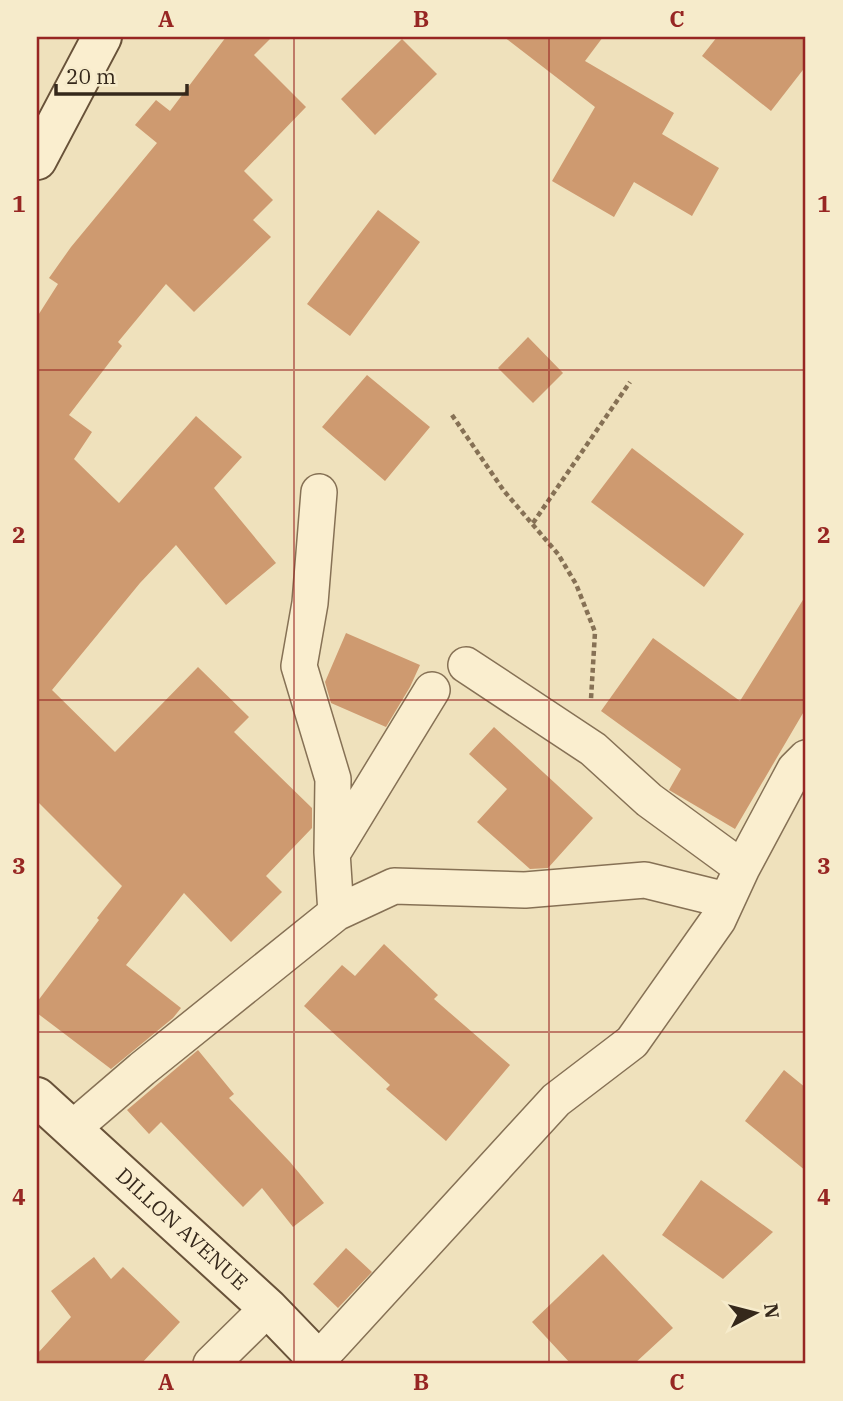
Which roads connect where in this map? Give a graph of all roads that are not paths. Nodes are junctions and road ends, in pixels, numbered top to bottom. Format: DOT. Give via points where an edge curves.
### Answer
graph roads {
  1 [pos="102,37"];
  2 [pos="37,160"];
  3 [pos="319,492"];
  4 [pos="466,665"];
  5 [pos="432,690"];
  6 [pos="806,758"];
  7 [pos="332,852"];
  8 [pos="742,868"];
  9 [pos="726,900"];
  10 [pos="336,913"];
  11 [pos="37,1097"];
  12 [pos="72,1129"];
  13 [pos="268,1308"];
  14 [pos="320,1362"];
  15 [pos="211,1364"];
  1 -- 2 [label="street"];
  3 -- 7 [label="street" via="310,603 299,666 333,779"];
  4 -- 8 [label="street" via="593,749 649,800"];
  5 -- 7 [label="street"];
  6 -- 8 [label="street" via="795,769"];
  7 -- 10 [label="street"];
  8 -- 9 [label="street"];
  9 -- 10 [label="street" via="645,880 525,890 394,886"];
  9 -- 14 [label="street" via="718,920 632,1042 556,1100"];
  10 -- 12 [label="street"];
  11 -- 12 [label="street, DILLON AVENUE"];
  12 -- 13 [label="street, DILLON AVENUE"];
  13 -- 14 [label="street, DILLON AVENUE"];
  13 -- 15 [label="street"];
}
